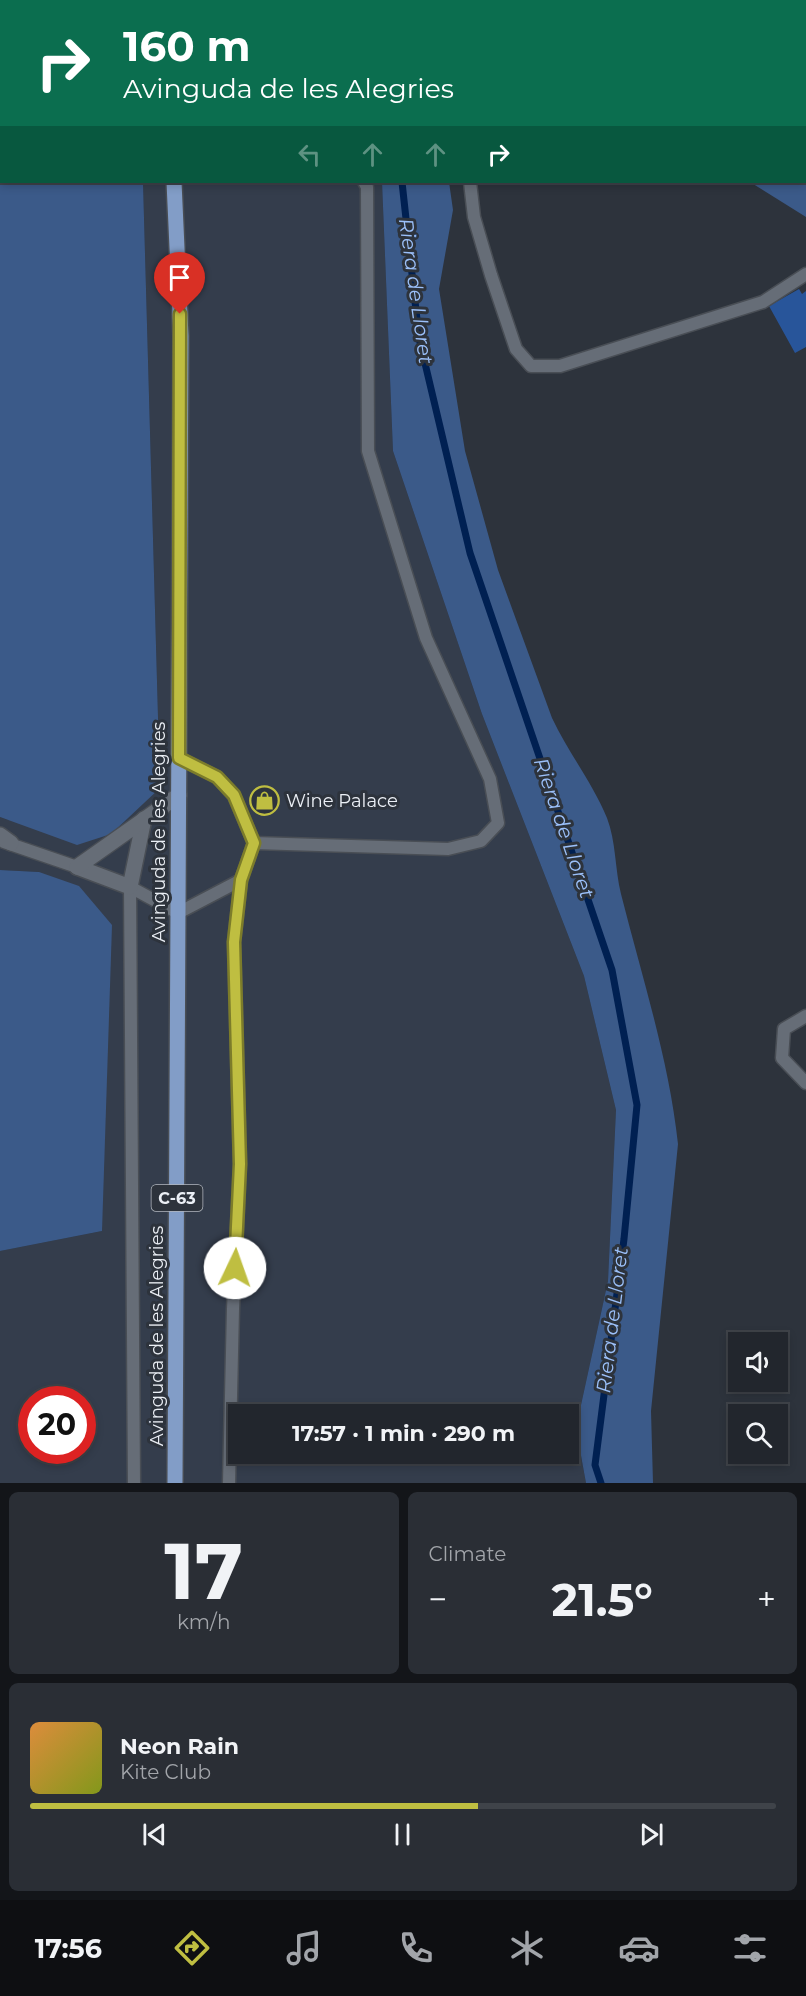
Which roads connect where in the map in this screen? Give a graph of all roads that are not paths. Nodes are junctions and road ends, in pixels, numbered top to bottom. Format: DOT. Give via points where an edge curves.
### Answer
graph roads {
  1 [pos="174,183"];
  2 [pos="365,183"];
  3 [pos="470,183"];
  4 [pos="806,274"];
  5 [pos="179,758"];
  6 [pos="178,795"];
  7 [pos="144,819"];
  8 [pos="4,840"];
  9 [pos="254,843"];
  10 [pos="77,867"];
  11 [pos="241,880"];
  12 [pos="130,887"];
  13 [pos="178,913"];
  14 [pos="806,1016"];
  15 [pos="806,1083"];
  16 [pos="134,1483"];
  17 [pos="175,1483"];
  18 [pos="229,1483"];
  1 -- 5 [label="main road, Avinguda de les Alegries / C-63" via="181,336"];
  2 -- 9 [label="lane" via="368,451 426,638 490,779 498,823 481,842 448,849"];
  3 -- 4 [label="lane" via="474,217 491,275 516,349 531,366 560,366 763,302"];
  5 -- 6 [label="main road, Avinguda de les Alegries / C-63"];
  5 -- 9 [label="lane" via="217,777 234,795"];
  6 -- 7 [label="street"];
  6 -- 13 [label="main road, Avinguda de les Alegries / C-63"];
  7 -- 10 [label="street"];
  7 -- 12 [label="street"];
  8 -- 10 [label="lane"];
  9 -- 11 [label="lane"];
  10 -- 12 [label="street"];
  11 -- 13 [label="lane"];
  11 -- 18 [label="lane" via="234,942 240,1164"];
  12 -- 13 [label="lane"];
  12 -- 16 [label="lane"];
  13 -- 17 [label="main road, Avinguda de les Alegries / C-63"];
  14 -- 15 [label="lane" via="784,1029 782,1058"];
}
